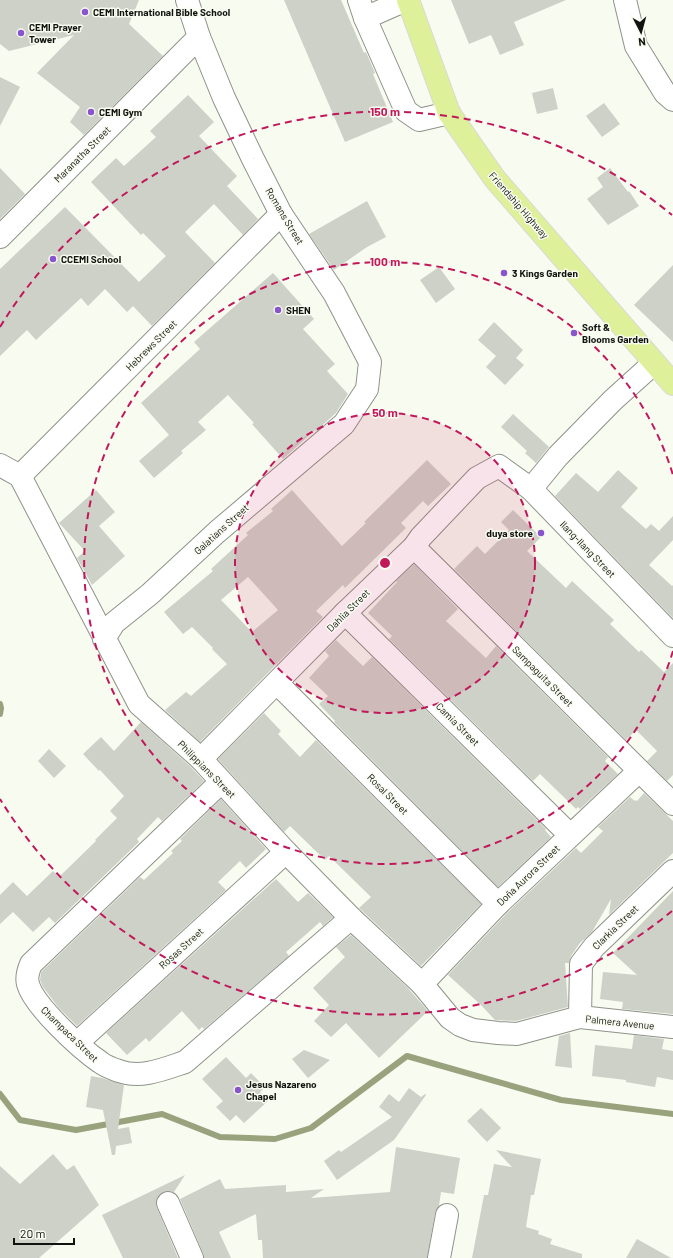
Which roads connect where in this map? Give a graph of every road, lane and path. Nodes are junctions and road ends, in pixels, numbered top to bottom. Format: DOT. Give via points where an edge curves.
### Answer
graph roads {
  1 [pos="187,0"];
  2 [pos="407,0"];
  3 [pos="625,0"];
  4 [pos="362,9"];
  5 [pos="199,37"];
  6 [pos="673,100"];
  7 [pos="450,113"];
  8 [pos="281,214"];
  9 [pos="0,237"];
  10 [pos="654,363"];
  11 [pos="673,384"];
  12 [pos="344,424"];
  13 [pos="0,465"];
  14 [pos="499,466"];
  15 [pos="20,476"];
  16 [pos="531,489"];
  17 [pos="414,547"];
  18 [pos="345,613"];
  19 [pos="673,636"];
  20 [pos="104,639"];
  21 [pos="277,683"];
  22 [pos="201,759"];
  23 [pos="639,771"];
  24 [pos="221,782"];
  25 [pos="673,804"];
  26 [pos="570,834"];
  27 [pos="286,852"];
  28 [pos="673,871"];
  29 [pos="498,904"];
  30 [pos="351,918"];
  31 [pos="422,984"];
  32 [pos="580,1018"];
  33 [pos="673,1027"];
  34 [pos="473,1030"];
  35 [pos="77,1043"];
  36 [pos="168,1203"];
  37 [pos="447,1215"];
  38 [pos="192,1258"];
  39 [pos="439,1258"];
  1 -- 5 [label="street, Romans Street"];
  2 -- 4 [label="street"];
  2 -- 7 [label="main road, Friendship Highway"];
  3 -- 6 [label="street" via="636,46 665,93"];
  4 -- 7 [label="street" via="406,111 419,120"];
  5 -- 8 [label="street, Romans Street" via="224,98"];
  5 -- 9 [label="street, Maranatha Street"];
  7 -- 10 [label="main road, Friendship Highway" via="495,180"];
  8 -- 12 [label="street, Romans Street" via="334,293 370,362 367,389"];
  8 -- 15 [label="street, Hebrews Street"];
  10 -- 11 [label="main road, Friendship Highway"];
  10 -- 16 [label="street" via="558,456"];
  12 -- 20 [label="street, Galatians Street" via="114,623"];
  13 -- 15 [label="street"];
  14 -- 16 [label="street, Ilang-Ilang Street"];
  14 -- 17 [label="street, Dahlia Street" via="477,478"];
  15 -- 20 [label="street, Philippians Street"];
  16 -- 19 [label="street, Ilang-Ilang Street"];
  17 -- 18 [label="street, Dahlia Street"];
  17 -- 23 [label="street, Sampaguita Street"];
  18 -- 21 [label="street, Dahlia Street"];
  18 -- 26 [label="street, Camia Street"];
  20 -- 22 [label="street, Philippians Street" via="138,704"];
  21 -- 22 [label="street, Dahlia Street"];
  21 -- 29 [label="street, Rosal Street"];
  22 -- 24 [label="street, Philippians Street"];
  23 -- 25 [label="street, Sampaguita Street"];
  23 -- 26 [label="street, Doña Aurora Street"];
  24 -- 27 [label="street, Philippians Street"];
  24 -- 35 [label="street, Champaca Street" via="31,964 27,974 28,985 37,1002"];
  26 -- 29 [label="street, Doña Aurora Street"];
  27 -- 30 [label="street, Philippians Street"];
  27 -- 35 [label="street, Rosas Street"];
  28 -- 32 [label="street, Clarkia Street" via="586,956 582,964"];
  29 -- 31 [label="street, Doña Aurora Street"];
  30 -- 31 [label="street, Philippians Street"];
  30 -- 35 [label="street, Champaca Street" via="185,1062 154,1072 120,1072 101,1063"];
  31 -- 34 [label="street, Philippians Street" via="450,1018"];
  32 -- 33 [label="street, Palmera Avenue"];
  32 -- 34 [label="street, Palmera Avenue" via="517,1034"];
  36 -- 38 [label="street"];
  37 -- 39 [label="street"];
}
